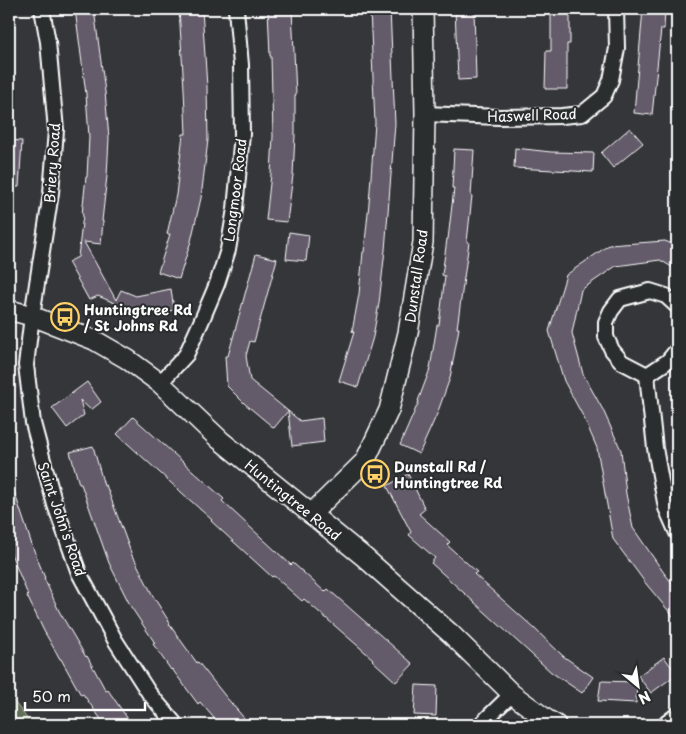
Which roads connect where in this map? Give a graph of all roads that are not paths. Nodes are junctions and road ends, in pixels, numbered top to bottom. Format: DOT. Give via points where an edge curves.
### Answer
graph roads {
  1 [pos="42,9"];
  2 [pos="236,9"];
  3 [pos="423,9"];
  4 [pos="616,9"];
  5 [pos="425,114"];
  6 [pos="677,306"];
  7 [pos="9,310"];
  8 [pos="32,316"];
  9 [pos="677,350"];
  10 [pos="647,375"];
  11 [pos="160,383"];
  12 [pos="311,514"];
  13 [pos="677,533"];
  14 [pos="512,694"];
  15 [pos="677,715"];
  16 [pos="176,725"];
  17 [pos="480,725"];
  18 [pos="556,725"];
  19 [pos="664,725"];
  1 -- 8 [label="street, Briery Road" via="56,130 51,193"];
  2 -- 11 [label="street, Longmoor Road" via="242,134 228,250 186,355"];
  3 -- 5 [label="street, Dunstall Road"];
  4 -- 5 [label="street, Haswell Road" via="616,48 611,80 604,96 582,114 499,117"];
  5 -- 12 [label="street, Dunstall Road" via="423,242 408,333 389,410 365,461"];
  6 -- 10 [label="street" via="666,296 650,291 620,299 606,322 606,337 612,350 622,362"];
  7 -- 8 [label="street, Huntingtree Road"];
  8 -- 11 [label="street, Huntingtree Road" via="94,340"];
  8 -- 16 [label="street, Saint John's Road" via="26,365 33,423 79,573 149,693"];
  9 -- 10 [label="street" via="668,361"];
  10 -- 13 [label="street" via="666,508"];
  11 -- 12 [label="street, Huntingtree Road" via="220,440"];
  12 -- 14 [label="street, Huntingtree Road" via="451,634"];
  14 -- 17 [label="street"];
  14 -- 18 [label="street, Huntingtree Road"];
  15 -- 19 [label="street"];
}
